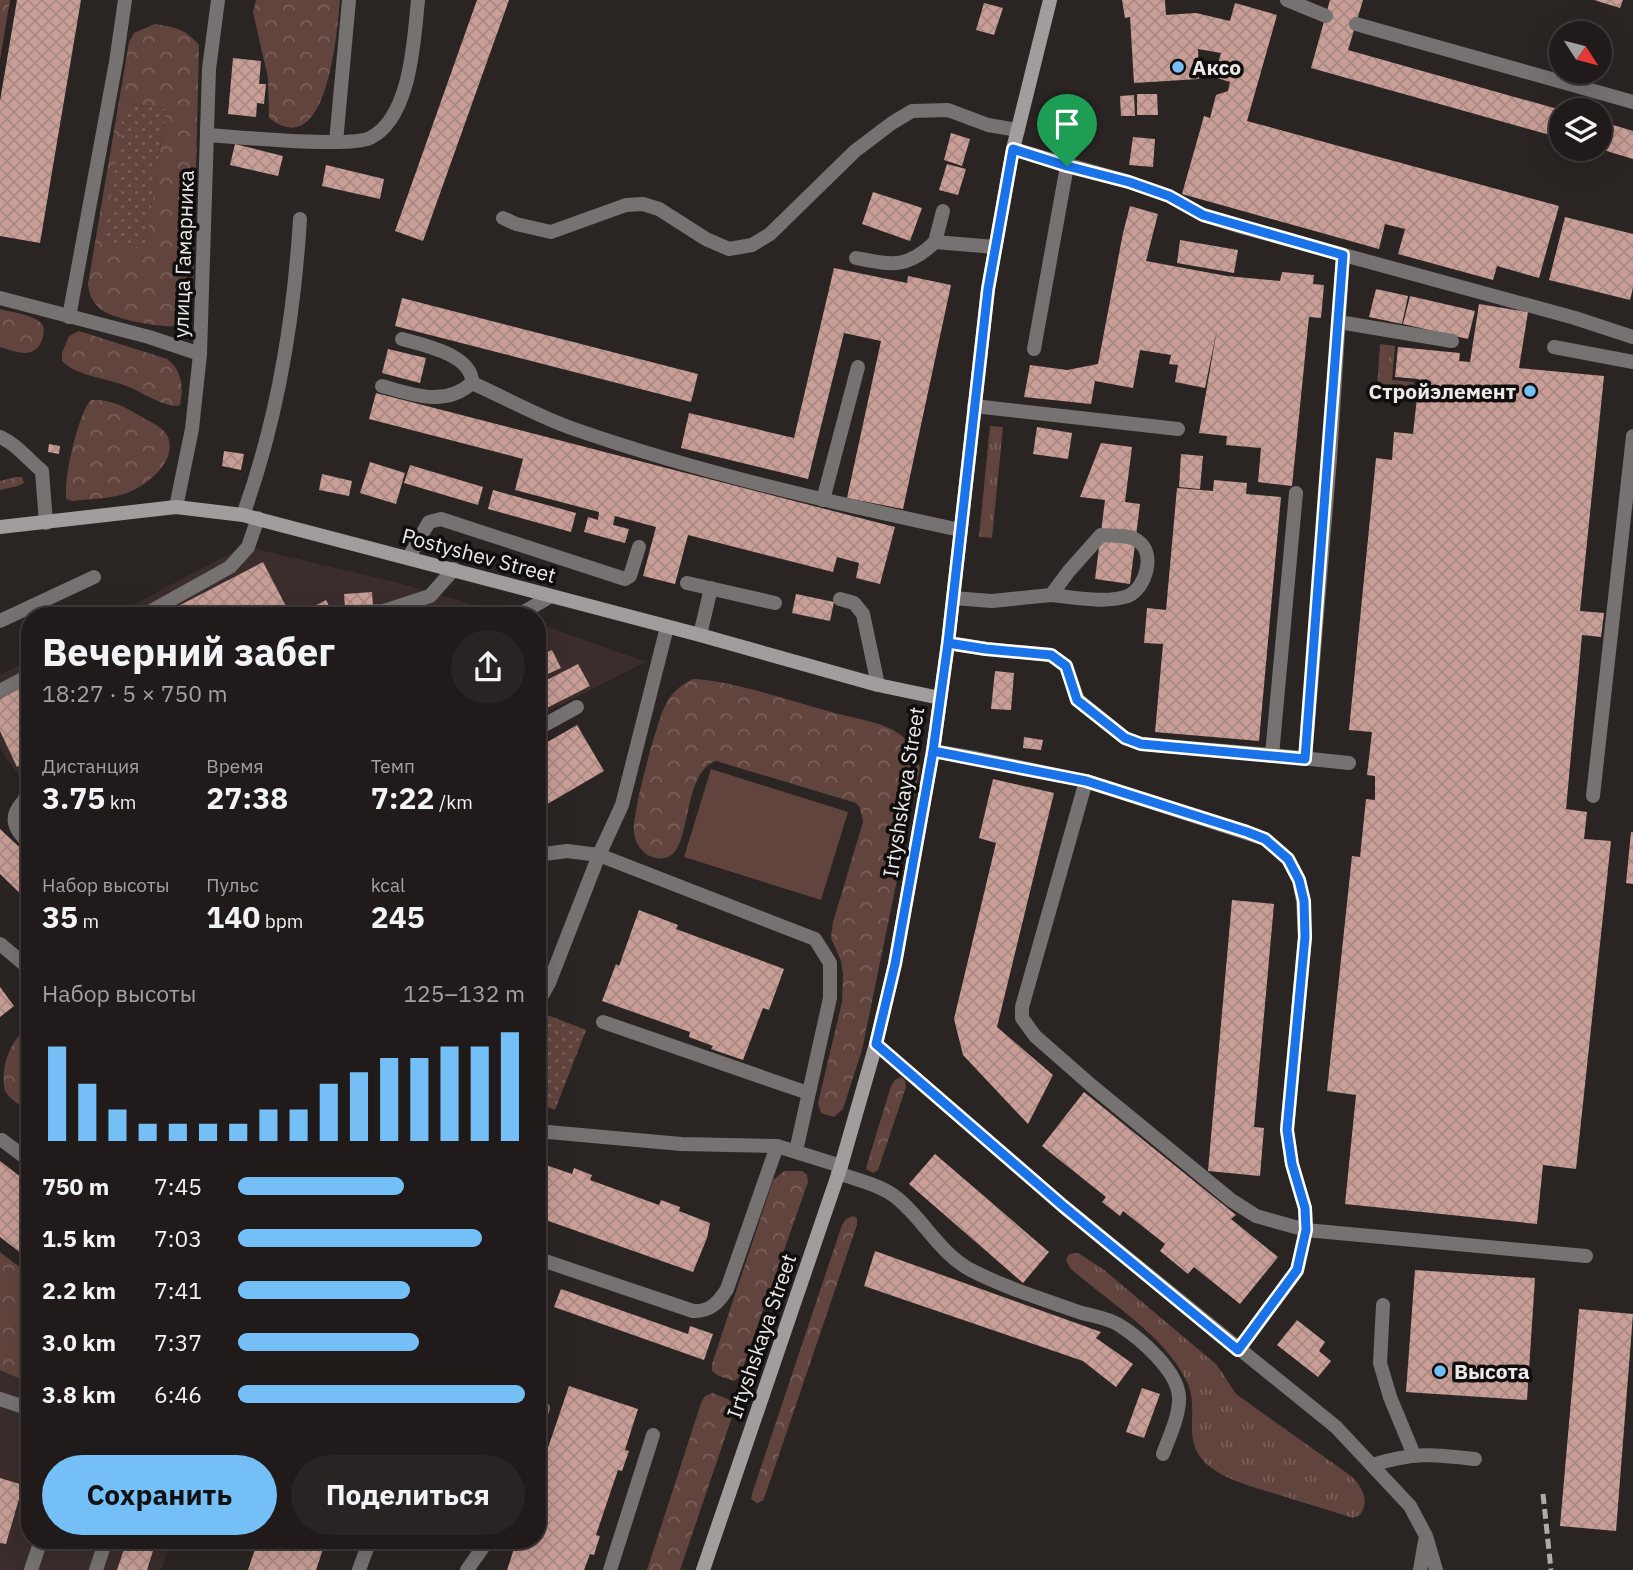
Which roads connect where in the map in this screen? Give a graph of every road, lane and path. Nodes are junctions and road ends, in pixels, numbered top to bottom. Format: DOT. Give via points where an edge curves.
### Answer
graph roads {
  1 [pos="125,0"];
  2 [pos="218,0"];
  3 [pos="349,0"];
  4 [pos="418,0"];
  5 [pos="1050,0"];
  6 [pos="1287,0"];
  7 [pos="1326,16"];
  8 [pos="1356,24"];
  9 [pos="1633,103"];
  10 [pos="1018,130"];
  11 [pos="208,135"];
  12 [pos="336,142"];
  13 [pos="1013,149"];
  14 [pos="1067,166"];
  15 [pos="943,212"];
  16 [pos="503,218"];
  17 [pos="300,219"];
  18 [pos="935,242"];
  19 [pos="995,247"];
  20 [pos="1343,255"];
  21 [pos="856,258"];
  22 [pos="0,298"];
  23 [pos="69,317"];
  24 [pos="1339,322"];
  25 [pos="1633,337"];
  26 [pos="402,339"];
  27 [pos="1452,341"];
  28 [pos="1554,347"];
  29 [pos="1034,349"];
  30 [pos="201,354"];
  31 [pos="1633,362"];
  32 [pos="858,367"];
  33 [pos="472,383"];
  34 [pos="382,386"];
  35 [pos="974,406"];
  36 [pos="1178,429"];
  37 [pos="1633,436"];
  38 [pos="0,437"];
  39 [pos="1296,493"];
  40 [pos="823,500"];
  41 [pos="176,507"];
  42 [pos="250,516"];
  43 [pos="46,523"];
  44 [pos="0,527"];
  45 [pos="960,530"];
  46 [pos="639,547"];
  47 [pos="409,557"];
  48 [pos="454,569"];
  49 [pos="94,577"];
  50 [pos="687,583"];
  51 [pos="711,588"];
  52 [pos="1051,595"];
  53 [pos="551,596"];
  54 [pos="953,598"];
  55 [pos="840,599"];
  56 [pos="775,603"];
  57 [pos="30,607"];
  58 [pos="158,607"];
  59 [pos="396,607"];
  60 [pos="532,607"];
  61 [pos="21,611"];
  62 [pos="0,621"];
  63 [pos="667,627"];
  64 [pos="700,635"];
  65 [pos="948,643"];
  66 [pos="21,680"];
  67 [pos="878,685"];
  68 [pos="0,691"];
  69 [pos="940,698"];
  70 [pos="577,707"];
  71 [pos="546,724"];
  72 [pos="933,751"];
  73 [pos="1272,755"];
  74 [pos="1305,759"];
  75 [pos="1349,763"];
  76 [pos="1086,781"];
  77 [pos="1593,796"];
  78 [pos="21,809"];
  79 [pos="21,834"];
  80 [pos="546,854"];
  81 [pos="599,855"];
  82 [pos="0,944"];
  83 [pos="21,962"];
  84 [pos="546,988"];
  85 [pos="603,1022"];
  86 [pos="876,1044"];
  87 [pos="808,1093"];
  88 [pos="546,1132"];
  89 [pos="2,1140"];
  90 [pos="777,1146"];
  91 [pos="796,1151"];
  92 [pos="21,1154"];
  93 [pos="839,1169"];
  94 [pos="1306,1230"];
  95 [pos="1586,1256"];
  96 [pos="546,1260"];
  97 [pos="1383,1305"];
  98 [pos="1238,1350"];
  99 [pos="0,1398"];
  100 [pos="21,1406"];
  101 [pos="653,1435"];
  102 [pos="1163,1454"];
  103 [pos="1415,1455"];
  104 [pos="1475,1459"];
  105 [pos="1372,1465"];
  106 [pos="1426,1536"];
  107 [pos="38,1549"];
  108 [pos="103,1549"];
  109 [pos="367,1549"];
  110 [pos="482,1549"];
  111 [pos="31,1570"];
  112 [pos="96,1570"];
  113 [pos="359,1570"];
  114 [pos="467,1570"];
  115 [pos="610,1570"];
  116 [pos="703,1570"];
  117 [pos="1420,1570"];
  118 [pos="1436,1570"];
  1 -- 23 [label="lane"];
  2 -- 11 [label="lane, улица Гамарника" via="209,69"];
  3 -- 12 [label="lane"];
  4 -- 12 [label="lane" via="409,75 394,114 369,139"];
  5 -- 10 [label="main road, Irtyshskaya Street"];
  6 -- 7 [label="lane"];
  8 -- 9 [label="lane"];
  10 -- 13 [label="main road, Irtyshskaya Street"];
  10 -- 16 [label="lane" via="948,110 912,111 855,151 770,234 751,245 729,249 643,204 626,205 551,232"];
  11 -- 12 [label="lane"];
  11 -- 30 [label="lane, улица Гамарника"];
  13 -- 14 [label="lane"];
  13 -- 19 [label="main road, Irtyshskaya Street"];
  14 -- 20 [label="lane" via="1129,182 1203,215"];
  14 -- 29 [label="lane"];
  15 -- 18 [label="lane"];
  17 -- 42 [label="lane" via="295,284"];
  18 -- 19 [label="lane"];
  18 -- 21 [label="lane" via="905,263"];
  19 -- 35 [label="main road, Irtyshskaya Street"];
  20 -- 24 [label="lane"];
  20 -- 25 [label="lane"];
  22 -- 23 [label="lane"];
  23 -- 30 [label="lane"];
  24 -- 27 [label="lane"];
  24 -- 74 [label="lane"];
  26 -- 33 [label="lane" via="459,359 471,372"];
  28 -- 31 [label="lane"];
  30 -- 41 [label="lane, улица Гамарника"];
  32 -- 40 [label="lane"];
  33 -- 34 [label="lane" via="444,398"];
  33 -- 40 [label="lane" via="572,428"];
  35 -- 36 [label="lane"];
  35 -- 45 [label="main road, Irtyshskaya Street"];
  37 -- 77 [label="lane"];
  38 -- 43 [label="lane" via="42,471"];
  39 -- 73 [label="lane"];
  40 -- 45 [label="lane"];
  41 -- 42 [label="main road, Postyshev Street"];
  41 -- 43 [label="main road, Postyshev Street"];
  42 -- 47 [label="main road, Postyshev Street"];
  42 -- 58 [label="lane" via="248,547 230,567"];
  43 -- 44 [label="main road, Postyshev Street"];
  45 -- 54 [label="main road, Irtyshskaya Street"];
  46 -- 47 [label="lane" via="631,576 625,579 441,519 429,522"];
  47 -- 48 [label="main road, Postyshev Street"];
  48 -- 53 [label="main road, Postyshev Street"];
  48 -- 59 [label="lane" via="430,596"];
  49 -- 57 [label="lane"];
  50 -- 51 [label="lane"];
  51 -- 56 [label="lane"];
  51 -- 64 [label="lane"];
  52 -- 52 [label="lane" via="1114,599 1131,595 1143,583 1145,546 1136,538 1101,535"];
  52 -- 54 [label="lane" via="992,601"];
  53 -- 60 [label="lane"];
  53 -- 63 [label="main road, Postyshev Street"];
  54 -- 65 [label="main road, Irtyshskaya Street"];
  55 -- 67 [label="lane" via="854,603 863,614"];
  61 -- 62 [label="lane"];
  63 -- 64 [label="main road, Postyshev Street"];
  63 -- 81 [label="lane" via="622,805"];
  64 -- 67 [label="main road, Postyshev Street"];
  65 -- 69 [label="main road, Irtyshskaya Street"];
  65 -- 73 [label="lane" via="1051,655 1066,666 1077,700 1125,738 1141,744"];
  66 -- 68 [label="lane"];
  67 -- 69 [label="main road, Postyshev Street"];
  69 -- 72 [label="main road, Irtyshskaya Street"];
  70 -- 71 [label="lane"];
  72 -- 76 [label="lane"];
  72 -- 86 [label="main road, Irtyshskaya Street"];
  73 -- 74 [label="lane"];
  74 -- 75 [label="lane"];
  76 -- 94 [label="lane" via="1265,839 1288,859 1299,880 1305,937 1287,1130"];
  76 -- 94 [label="lane" via="1022,1018 1092,1086 1231,1200 1256,1216"];
  78 -- 79 [label="lane" via="14,819"];
  80 -- 81 [label="lane"];
  81 -- 84 [label="lane"];
  81 -- 87 [label="lane" via="815,939 831,963 830,998"];
  82 -- 83 [label="lane"];
  85 -- 87 [label="lane"];
  86 -- 93 [label="main road, Irtyshskaya Street"];
  86 -- 98 [label="lane"];
  87 -- 91 [label="lane"];
  88 -- 90 [label="lane" via="681,1144"];
  89 -- 92 [label="lane"];
  90 -- 91 [label="lane"];
  90 -- 96 [label="lane" via="727,1289 719,1302 704,1311"];
  91 -- 93 [label="lane"];
  93 -- 102 [label="lane" via="897,1198 969,1269 1118,1324 1142,1343 1171,1373 1179,1396"];
  93 -- 116 [label="main road, Irtyshskaya Street"];
  94 -- 95 [label="lane"];
  94 -- 98 [label="lane" via="1297,1270"];
  97 -- 103 [label="lane" via="1380,1363"];
  98 -- 105 [label="lane" via="1336,1427"];
  99 -- 100 [label="lane"];
  101 -- 115 [label="lane"];
  103 -- 104 [label="lane"];
  103 -- 105 [label="lane"];
  105 -- 106 [label="lane" via="1410,1506"];
  106 -- 117 [label="lane"];
  106 -- 118 [label="lane"];
  107 -- 111 [label="lane"];
  108 -- 112 [label="lane"];
  109 -- 113 [label="lane"];
  110 -- 114 [label="lane"];
}
